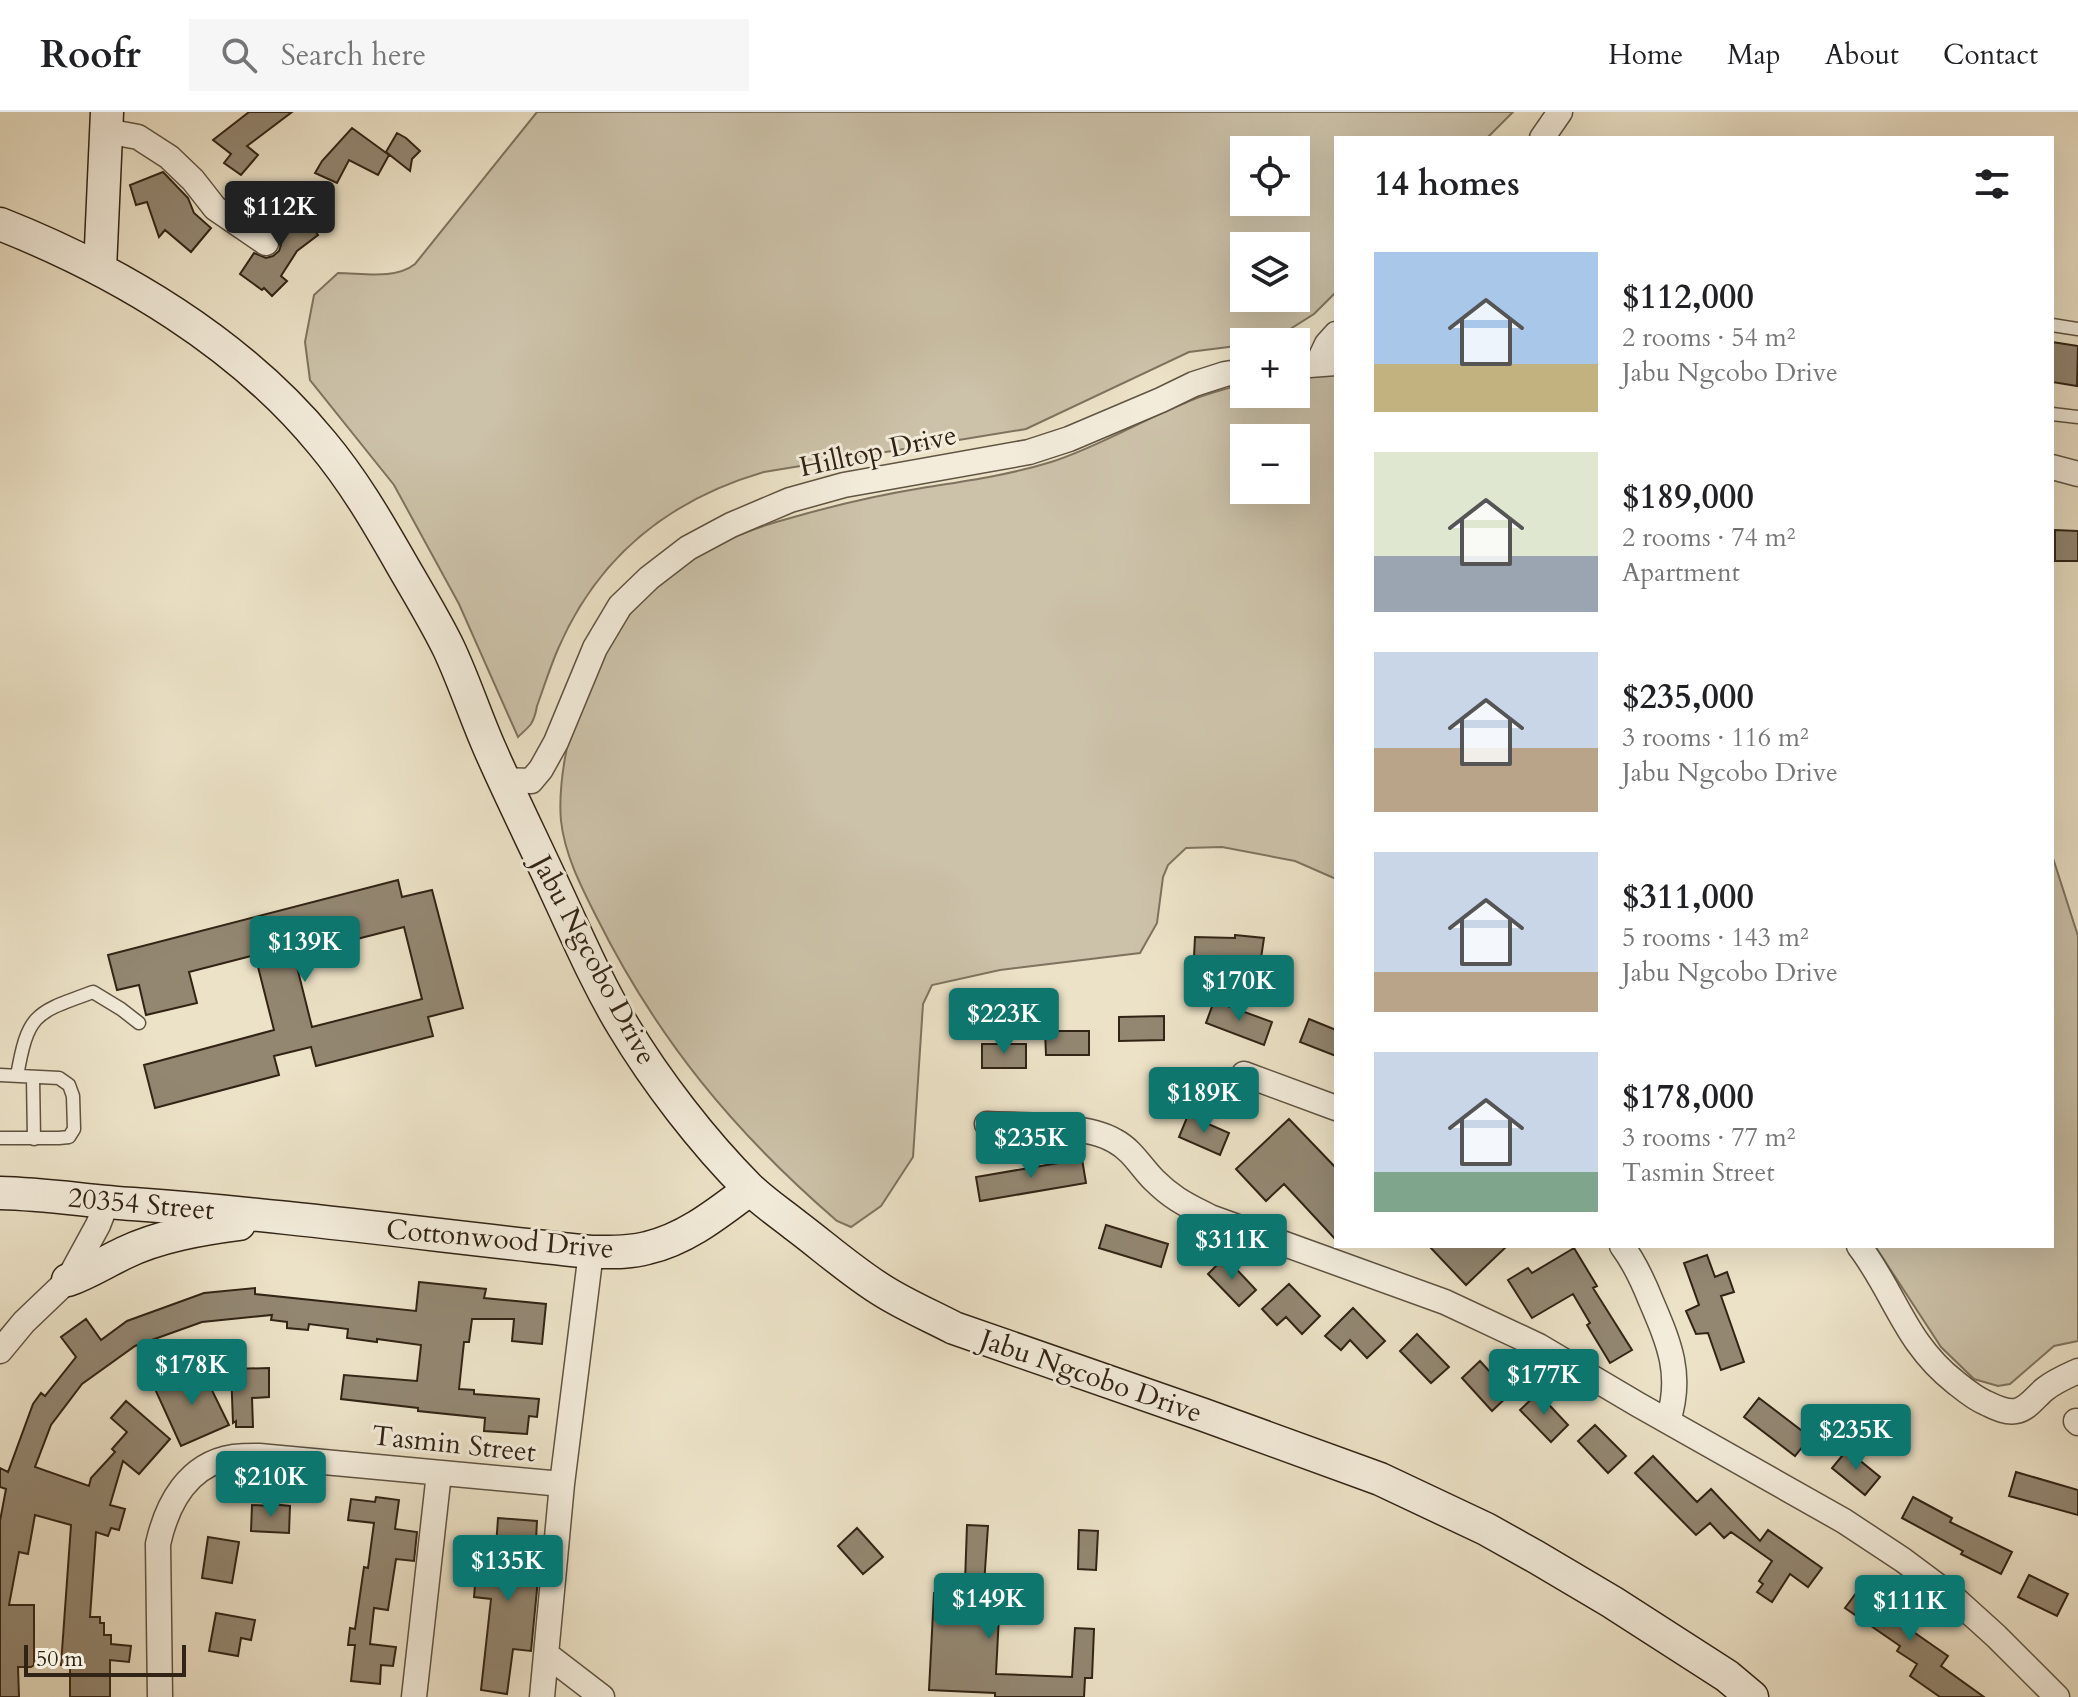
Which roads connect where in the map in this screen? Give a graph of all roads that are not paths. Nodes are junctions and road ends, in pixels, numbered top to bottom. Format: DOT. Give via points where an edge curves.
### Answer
graph roads {
  1 [pos="1560,112"];
  2 [pos="107,121"];
  3 [pos="1543,136"];
  4 [pos="0,224"];
  5 [pos="266,243"];
  6 [pos="100,269"];
  7 [pos="2054,325"];
  8 [pos="2078,329"];
  9 [pos="1334,336"];
  10 [pos="1317,364"];
  11 [pos="1230,373"];
  12 [pos="2054,414"];
  13 [pos="2078,417"];
  14 [pos="2054,468"];
  15 [pos="2078,474"];
  16 [pos="504,780"];
  17 [pos="139,1023"];
  18 [pos="1244,1074"];
  19 [pos="0,1075"];
  20 [pos="17,1076"];
  21 [pos="33,1077"];
  22 [pos="1334,1107"];
  23 [pos="987,1124"];
  24 [pos="0,1138"];
  25 [pos="34,1139"];
  26 [pos="750,1189"];
  27 [pos="0,1193"];
  28 [pos="107,1202"];
  29 [pos="282,1218"];
  30 [pos="1623,1248"];
  31 [pos="1861,1248"];
  32 [pos="591,1252"];
  33 [pos="68,1280"];
  34 [pos="0,1351"];
  35 [pos="2078,1371"];
  36 [pos="1668,1421"];
  37 [pos="439,1473"];
  38 [pos="562,1484"];
  39 [pos="546,1654"];
  40 [pos="160,1697"];
  41 [pos="414,1697"];
  42 [pos="542,1697"];
  43 [pos="602,1697"];
  44 [pos="1752,1697"];
  45 [pos="2057,1697"];
  1 -- 3 [label="street"];
  2 -- 5 [label="street" via="169,157 215,208"];
  2 -- 6 [label="main road"];
  4 -- 6 [label="main road, Jabu Ngcobo Drive"];
  6 -- 16 [label="main road, Jabu Ngcobo Drive" via="141,291 226,352 319,439 369,507 449,650"];
  7 -- 8 [label="lane"];
  9 -- 10 [label="street"];
  11 -- 16 [label="street, Hilltop Drive" via="1029,452 844,485 790,500 688,548 620,606 595,648 541,769 531,781"];
  12 -- 13 [label="lane"];
  14 -- 15 [label="street"];
  16 -- 26 [label="main road, Jabu Ngcobo Drive" via="622,1024 679,1107"];
  17 -- 20 [label="lane" via="93,992 53,1006 34,1020 25,1036"];
  18 -- 22 [label="street"];
  19 -- 20 [label="lane"];
  20 -- 21 [label="lane"];
  21 -- 25 [label="lane"];
  21 -- 25 [label="lane" via="59,1078 69,1085 74,1129 69,1137"];
  23 -- 36 [label="street" via="1099,1133 1135,1156 1177,1201 1445,1302 1539,1346"];
  24 -- 25 [label="lane"];
  26 -- 32 [label="main road, Cottonwood Drive" via="684,1235 648,1248"];
  26 -- 44 [label="main road, Jabu Ngcobo Drive" via="880,1289 946,1324 1380,1479 1536,1557 1727,1676"];
  27 -- 28 [label="main road, 20354 Street"];
  28 -- 29 [label="main road, 20354 Street"];
  28 -- 33 [label="street"];
  29 -- 32 [label="main road, Cottonwood Drive"];
  29 -- 33 [label="main road" via="225,1225 144,1245"];
  30 -- 36 [label="street" via="1672,1354 1675,1394"];
  31 -- 35 [label="street" via="1919,1346 1976,1399 2016,1411"];
  32 -- 38 [label="street"];
  33 -- 34 [label="street"];
  36 -- 45 [label="street" via="1903,1560 1954,1598"];
  37 -- 38 [label="street, Tasmin Street"];
  37 -- 40 [label="street, Tasmin Street" via="259,1456 209,1464 188,1480 170,1504 158,1544"];
  37 -- 41 [label="street"];
  38 -- 39 [label="street"];
  39 -- 42 [label="street"];
  39 -- 43 [label="street"];
}
